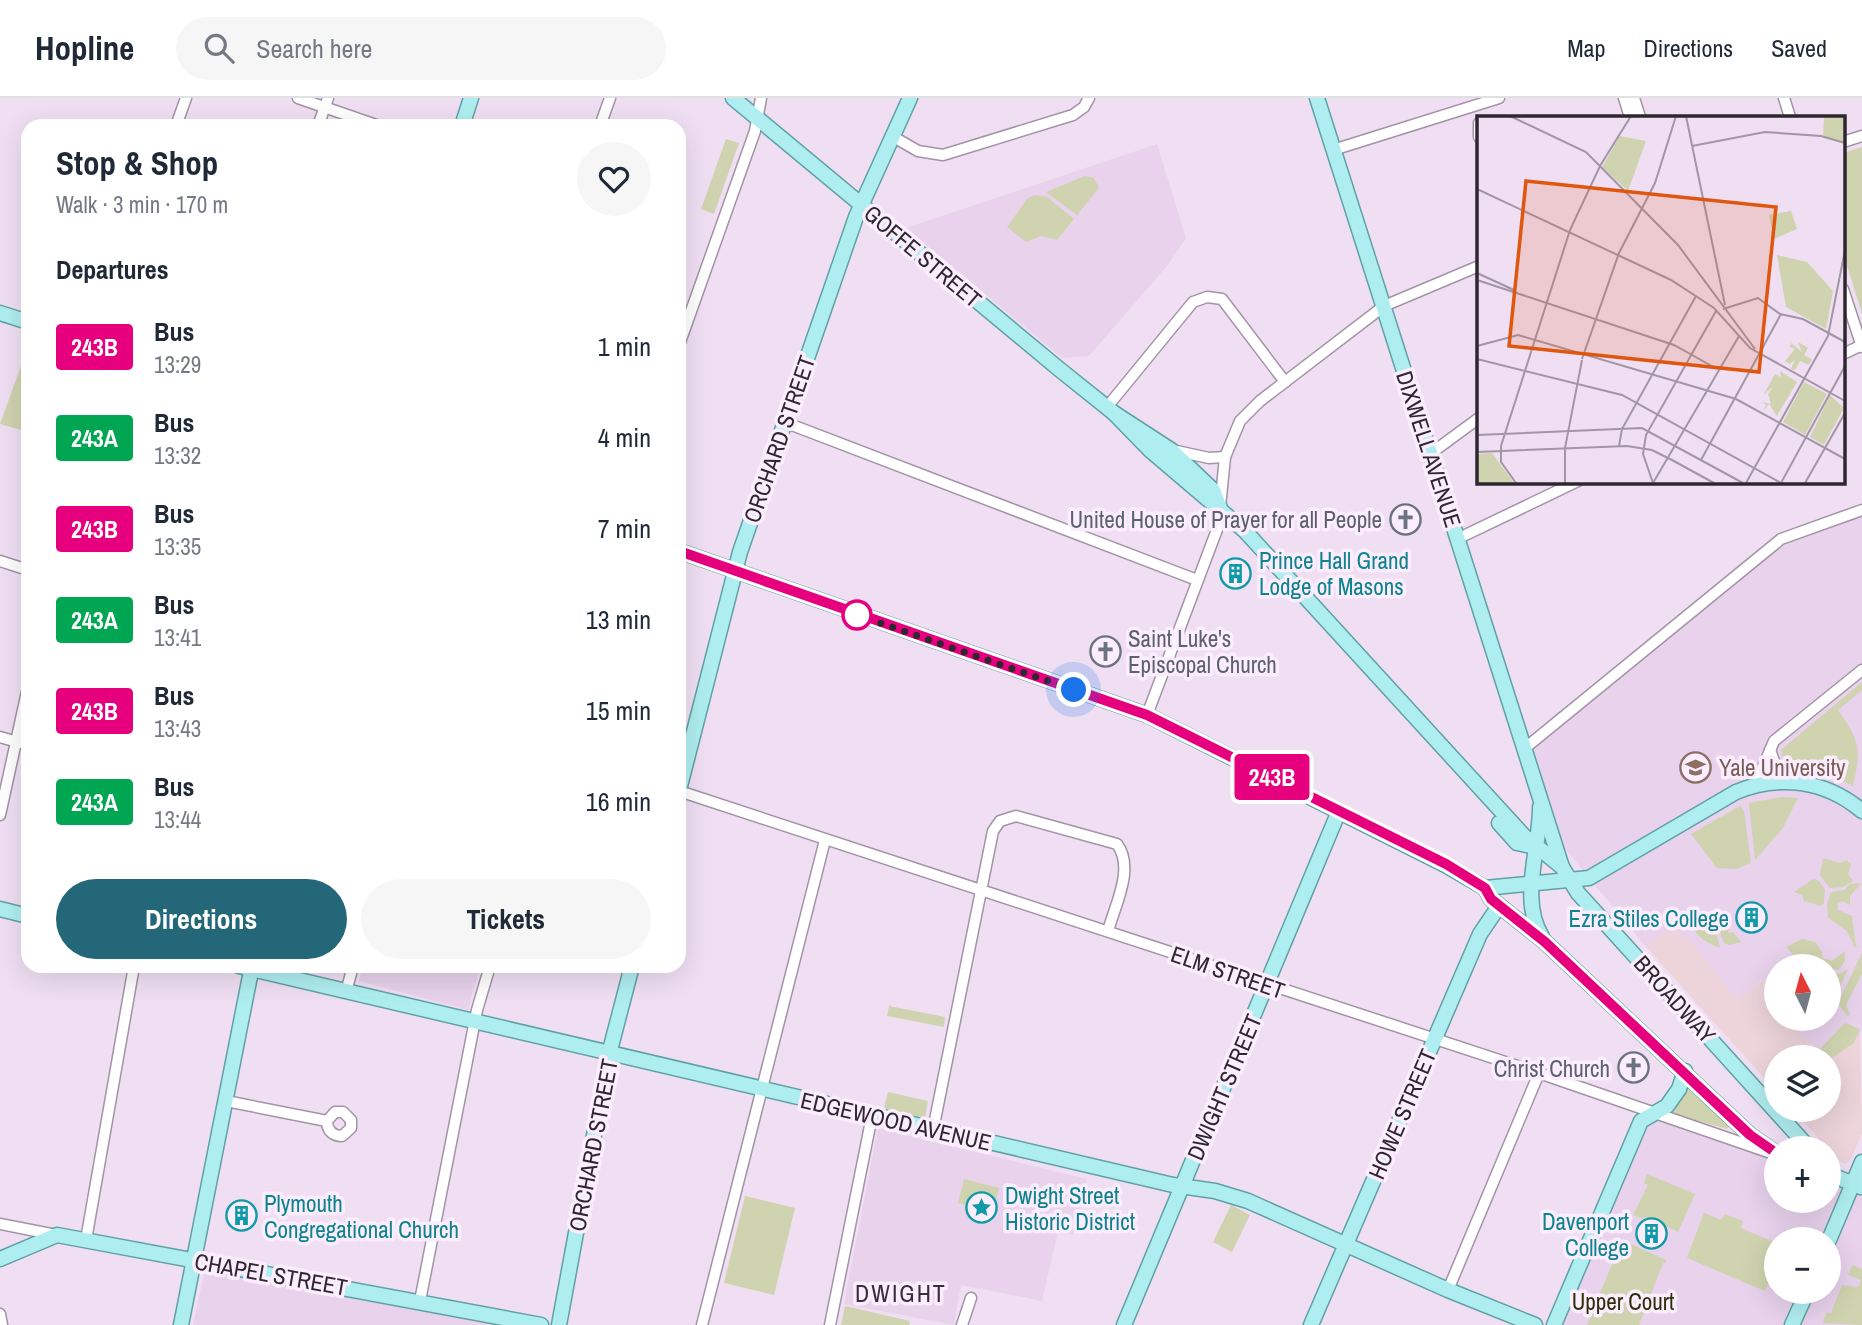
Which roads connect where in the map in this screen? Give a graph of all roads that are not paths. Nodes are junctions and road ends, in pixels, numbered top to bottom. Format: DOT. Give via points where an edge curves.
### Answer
graph roads {
  1 [pos="186,98"];
  2 [pos="298,98"];
  3 [pos="471,98"];
  4 [pos="610,98"];
  5 [pos="733,98"];
  6 [pos="761,98"];
  7 [pos="910,98"];
  8 [pos="1089,98"];
  9 [pos="1317,98"];
  10 [pos="1499,98"];
  11 [pos="1624,98"];
  12 [pos="1634,98"];
  13 [pos="1784,98"];
  14 [pos="326,102"];
  15 [pos="1477,112"];
  16 [pos="1630,116"];
  17 [pos="1640,116"];
  18 [pos="1790,116"];
  19 [pos="757,118"];
  20 [pos="178,119"];
  21 [pos="320,119"];
  22 [pos="364,119"];
  23 [pos="464,119"];
  24 [pos="602,119"];
  25 [pos="892,136"];
  26 [pos="1862,136"];
  27 [pos="1844,142"];
  28 [pos="1333,150"];
  29 [pos="861,204"];
  30 [pos="1477,267"];
  31 [pos="1844,292"];
  32 [pos="1384,306"];
  33 [pos="0,313"];
  34 [pos="21,320"];
  35 [pos="686,325"];
  36 [pos="1862,346"];
  37 [pos="1844,354"];
  38 [pos="1284,382"];
  39 [pos="1111,410"];
  40 [pos="1477,419"];
  41 [pos="784,422"];
  42 [pos="1171,450"];
  43 [pos="1430,454"];
  44 [pos="1225,457"];
  45 [pos="1574,483"];
  46 [pos="1220,508"];
  47 [pos="1862,510"];
  48 [pos="1457,539"];
  49 [pos="686,554"];
  50 [pos="0,561"];
  51 [pos="21,568"];
  52 [pos="737,572"];
  53 [pos="1197,580"];
  54 [pos="1862,670"];
  55 [pos="1147,715"];
  56 [pos="21,718"];
  57 [pos="0,737"];
  58 [pos="16,741"];
  59 [pos="21,743"];
  60 [pos="1770,747"];
  61 [pos="1524,748"];
  62 [pos="686,764"];
  63 [pos="1781,780"];
  64 [pos="1756,783"];
  65 [pos="686,792"];
  66 [pos="1540,801"];
  67 [pos="1339,811"];
  68 [pos="1862,811"];
  69 [pos="0,815"];
  70 [pos="825,840"];
  71 [pos="1537,847"];
  72 [pos="1566,873"];
  73 [pos="1533,885"];
  74 [pos="1485,888"];
  75 [pos="982,890"];
  76 [pos="1499,906"];
  77 [pos="0,909"];
  78 [pos="21,914"];
  79 [pos="1108,931"];
  80 [pos="1545,942"];
  81 [pos="133,973"];
  82 [pos="246,973"];
  83 [pos="271,973"];
  84 [pos="351,973"];
  85 [pos="488,973"];
  86 [pos="630,973"];
  87 [pos="1267,986"];
  88 [pos="346,992"];
  89 [pos="475,1022"];
  90 [pos="1434,1039"];
  91 [pos="609,1054"];
  92 [pos="1685,1071"];
  93 [pos="1539,1073"];
  94 [pos="762,1090"];
  95 [pos="226,1101"];
  96 [pos="1652,1112"];
  97 [pos="872,1116"];
  98 [pos="327,1121"];
  99 [pos="1792,1129"];
  100 [pos="933,1130"];
  101 [pos="1790,1136"];
  102 [pos="1798,1136"];
  103 [pos="1764,1145"];
  104 [pos="1764,1149"];
  105 [pos="1862,1162"];
  106 [pos="1841,1178"];
  107 [pos="1858,1186"];
  108 [pos="1182,1187"];
  109 [pos="0,1224"];
  110 [pos="1836,1227"];
  111 [pos="57,1236"];
  112 [pos="86,1240"];
  113 [pos="1346,1245"];
  114 [pos="0,1259"];
  115 [pos="194,1259"];
  116 [pos="1448,1290"];
  117 [pos="971,1298"];
  118 [pos="420,1301"];
  119 [pos="1802,1304"];
  120 [pos="0,1314"];
  121 [pos="2,1325"];
  122 [pos="181,1325"];
  123 [pos="541,1325"];
  124 [pos="559,1325"];
  125 [pos="702,1325"];
  126 [pos="830,1325"];
  127 [pos="962,1325"];
  128 [pos="1124,1325"];
  129 [pos="1311,1325"];
  130 [pos="1535,1325"];
  131 [pos="1555,1325"];
  132 [pos="1792,1325"];
  1 -- 20 [label="street"];
  2 -- 14 [label="street"];
  3 -- 23 [label="main road"];
  4 -- 24 [label="street"];
  5 -- 19 [label="main road, GOFFE STREET"];
  6 -- 19 [label="street"];
  7 -- 25 [label="main road, ORCHARD STREET"];
  8 -- 25 [label="street" via="1073,115 943,155 918,151"];
  9 -- 28 [label="main road, DIXWELL AVENUE"];
  10 -- 15 [label="street"];
  11 -- 16 [label="street"];
  12 -- 17 [label="street"];
  13 -- 18 [label="street"];
  14 -- 21 [label="street"];
  14 -- 22 [label="street"];
  15 -- 28 [label="street"];
  19 -- 29 [label="main road, GOFFE STREET"];
  19 -- 35 [label="street"];
  25 -- 29 [label="main road, ORCHARD STREET"];
  26 -- 27 [label="street"];
  28 -- 32 [label="main road, DIXWELL AVENUE"];
  29 -- 39 [label="main road, GOFFE STREET"];
  29 -- 41 [label="main road, ORCHARD STREET"];
  30 -- 32 [label="street"];
  31 -- 36 [label="street"];
  32 -- 38 [label="street"];
  32 -- 43 [label="main road, DIXWELL AVENUE"];
  33 -- 34 [label="main road"];
  36 -- 37 [label="street"];
  38 -- 39 [label="street" via="1222,299 1207,297 1193,302"];
  38 -- 44 [label="street" via="1240,421"];
  39 -- 42 [label="main road, GOFFE STREET"];
  39 -- 46 [label="main road, GOFFE STREET" via="1151,451"];
  40 -- 43 [label="street"];
  41 -- 52 [label="main road, ORCHARD STREET"];
  41 -- 53 [label="street"];
  42 -- 44 [label="street"];
  42 -- 46 [label="main road, GOFFE STREET" via="1213,490"];
  43 -- 48 [label="main road, DIXWELL AVENUE"];
  44 -- 46 [label="street"];
  45 -- 48 [label="street"];
  46 -- 53 [label="street" via="1218,527"];
  46 -- 71 [label="main road, GOFFE STREET"];
  47 -- 61 [label="street" via="1781,539"];
  48 -- 61 [label="main road, DIXWELL AVENUE"];
  49 -- 52 [label="main road"];
  50 -- 51 [label="street"];
  52 -- 55 [label="main road"];
  52 -- 62 [label="main road, ORCHARD STREET"];
  53 -- 55 [label="street"];
  54 -- 60 [label="street"];
  55 -- 67 [label="main road"];
  56 -- 58 [label="street"];
  57 -- 58 [label="street"];
  58 -- 59 [label="street"];
  58 -- 69 [label="street"];
  60 -- 63 [label="street"];
  60 -- 64 [label="street"];
  61 -- 66 [label="main road, DIXWELL AVENUE"];
  63 -- 64 [label="main road"];
  63 -- 68 [label="main road" via="1825,789"];
  64 -- 72 [label="main road" via="1597,875"];
  65 -- 70 [label="street, ELM STREET"];
  66 -- 71 [label="main road, DIXWELL AVENUE"];
  66 -- 72 [label="main road, DIXWELL AVENUE"];
  67 -- 74 [label="main road"];
  67 -- 87 [label="main road, DWIGHT STREET"];
  70 -- 75 [label="street, ELM STREET"];
  70 -- 94 [label="street"];
  71 -- 72 [label="main road, GOFFE STREET"];
  71 -- 73 [label="main road, DIXWELL AVENUE"];
  72 -- 73 [label="main road"];
  72 -- 99 [label="main road, BROADWAY"];
  73 -- 74 [label="main road"];
  73 -- 80 [label="main road, DIXWELL AVENUE" via="1531,915"];
  74 -- 76 [label="main road, BROADWAY"];
  75 -- 79 [label="street, ELM STREET"];
  75 -- 79 [label="street" via="993,831 1000,821 1016,816 1100,838 1117,844 1126,866"];
  75 -- 100 [label="street"];
  76 -- 80 [label="main road, BROADWAY"];
  76 -- 90 [label="main road, HOWE STREET" via="1480,934"];
  77 -- 78 [label="main road"];
  79 -- 87 [label="street, ELM STREET"];
  80 -- 92 [label="main road, BROADWAY"];
  81 -- 112 [label="street"];
  82 -- 95 [label="main road"];
  83 -- 88 [label="main road, EDGEWOOD AVENUE"];
  84 -- 88 [label="street"];
  85 -- 89 [label="street"];
  86 -- 91 [label="main road, ORCHARD STREET"];
  87 -- 90 [label="street, ELM STREET"];
  87 -- 108 [label="main road, DWIGHT STREET"];
  88 -- 89 [label="main road, EDGEWOOD AVENUE"];
  89 -- 91 [label="main road, EDGEWOOD AVENUE"];
  89 -- 118 [label="street"];
  90 -- 93 [label="street, ELM STREET"];
  90 -- 113 [label="main road, HOWE STREET"];
  91 -- 94 [label="main road, EDGEWOOD AVENUE"];
  91 -- 124 [label="main road, ORCHARD STREET"];
  92 -- 96 [label="main road" via="1672,1100"];
  92 -- 103 [label="main road, BROADWAY"];
  93 -- 96 [label="street, ELM STREET"];
  93 -- 116 [label="street"];
  94 -- 97 [label="main road, EDGEWOOD AVENUE"];
  94 -- 125 [label="street"];
  95 -- 98 [label="street"];
  95 -- 115 [label="main road"];
  96 -- 104 [label="street, ELM STREET"];
  96 -- 131 [label="main road" via="1637,1128"];
  97 -- 100 [label="main road, EDGEWOOD AVENUE"];
  97 -- 126 [label="street"];
  99 -- 101 [label="main road"];
  99 -- 102 [label="main road, BROADWAY"];
  100 -- 108 [label="main road, EDGEWOOD AVENUE"];
  105 -- 107 [label="main road"];
  106 -- 107 [label="main road"];
  107 -- 110 [label="main road"];
  108 -- 113 [label="main road, EDGEWOOD AVENUE" via="1248,1201"];
  108 -- 128 [label="main road, DWIGHT STREET"];
  109 -- 111 [label="street, CHAPEL STREET"];
  111 -- 112 [label="main road, CHAPEL STREET"];
  111 -- 114 [label="main road"];
  112 -- 115 [label="main road, CHAPEL STREET"];
  113 -- 116 [label="main road, EDGEWOOD AVENUE"];
  113 -- 129 [label="main road, HOWE STREET"];
  115 -- 118 [label="main road, CHAPEL STREET"];
  115 -- 122 [label="main road"];
  116 -- 130 [label="main road, EDGEWOOD AVENUE"];
  117 -- 127 [label="street"];
  118 -- 123 [label="main road, CHAPEL STREET"];
  119 -- 132 [label="main road"];
  120 -- 121 [label="street"];
}
